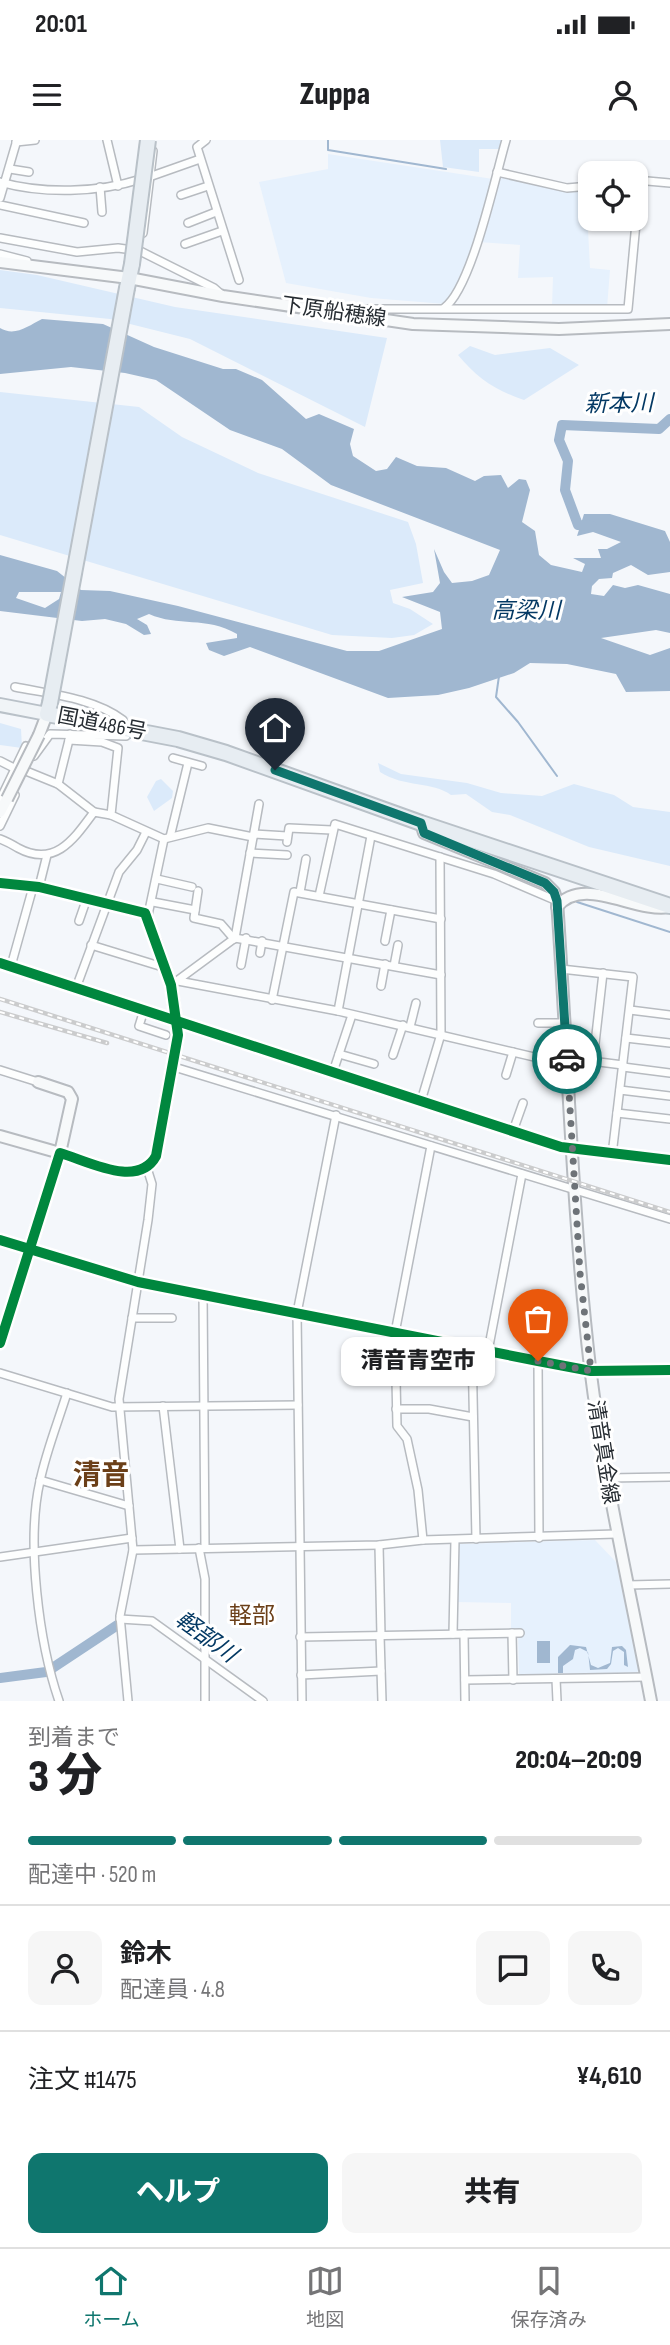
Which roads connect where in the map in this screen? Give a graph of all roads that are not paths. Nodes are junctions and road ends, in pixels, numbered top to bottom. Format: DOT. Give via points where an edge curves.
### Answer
graph roads {
  1 [pos="35,140"];
  2 [pos="107,140"];
  3 [pos="150,140"];
  4 [pos="206,140"];
  5 [pos="506,140"];
  6 [pos="16,141"];
  7 [pos="200,159"];
  8 [pos="10,169"];
  9 [pos="29,172"];
  10 [pos="497,172"];
  11 [pos="147,177"];
  12 [pos="2,182"];
  13 [pos="648,182"];
  14 [pos="670,183"];
  15 [pos="208,186"];
  16 [pos="100,187"];
  17 [pos="117,187"];
  18 [pos="578,187"];
  19 [pos="181,195"];
  20 [pos="0,198"];
  21 [pos="0,205"];
  22 [pos="102,212"];
  23 [pos="216,212"];
  24 [pos="84,223"];
  25 [pos="188,223"];
  26 [pos="222,231"];
  27 [pos="634,231"];
  28 [pos="0,238"];
  29 [pos="185,244"];
  30 [pos="0,254"];
  31 [pos="0,262"];
  32 [pos="42,270"];
  33 [pos="132,270"];
  34 [pos="239,279"];
  35 [pos="223,296"];
  36 [pos="443,309"];
  37 [pos="331,312"];
  38 [pos="670,324"];
  39 [pos="15,687"];
  40 [pos="0,705"];
  41 [pos="48,709"];
  42 [pos="124,728"];
  43 [pos="70,737"];
  44 [pos="178,739"];
  45 [pos="36,751"];
  46 [pos="173,758"];
  47 [pos="0,761"];
  48 [pos="188,763"];
  49 [pos="202,766"];
  50 [pos="16,769"];
  51 [pos="26,771"];
  52 [pos="58,784"];
  53 [pos="3,799"];
  54 [pos="259,804"];
  55 [pos="0,812"];
  56 [pos="94,812"];
  57 [pos="111,815"];
  58 [pos="421,823"];
  59 [pos="0,826"];
  60 [pos="332,830"];
  61 [pos="146,832"];
  62 [pos="253,835"];
  63 [pos="371,836"];
  64 [pos="167,838"];
  65 [pos="0,839"];
  66 [pos="250,853"];
  67 [pos="47,855"];
  68 [pos="287,855"];
  69 [pos="440,857"];
  70 [pos="306,859"];
  71 [pos="157,879"];
  72 [pos="0,883"];
  73 [pos="545,883"];
  74 [pos="36,887"];
  75 [pos="300,892"];
  76 [pos="575,894"];
  77 [pos="318,896"];
  78 [pos="88,898"];
  79 [pos="106,902"];
  80 [pos="153,902"];
  81 [pos="359,904"];
  82 [pos="557,904"];
  83 [pos="665,908"];
  84 [pos="195,910"];
  85 [pos="391,910"];
  86 [pos="670,913"];
  87 [pos="148,915"];
  88 [pos="441,919"];
  89 [pos="79,921"];
  90 [pos="234,938"];
  91 [pos="246,938"];
  92 [pos="155,940"];
  93 [pos="262,941"];
  94 [pos="385,941"];
  95 [pos="91,945"];
  96 [pos="283,945"];
  97 [pos="398,945"];
  98 [pos="260,953"];
  99 [pos="348,957"];
  100 [pos="0,963"];
  101 [pos="241,965"];
  102 [pos="390,965"];
  103 [pos="11,966"];
  104 [pos="166,968"];
  105 [pos="561,969"];
  106 [pos="603,973"];
  107 [pos="441,975"];
  108 [pos="174,983"];
  109 [pos="381,986"];
  110 [pos="76,988"];
  111 [pos="272,1000"];
  112 [pos="416,1003"];
  113 [pos="144,1010"];
  114 [pos="629,1010"];
  115 [pos="338,1011"];
  116 [pos="352,1015"];
  117 [pos="670,1015"];
  118 [pos="177,1021"];
  119 [pos="538,1023"];
  120 [pos="565,1023"];
  121 [pos="407,1026"];
  122 [pos="442,1034"];
  123 [pos="166,1035"];
  124 [pos="626,1038"];
  125 [pos="670,1043"];
  126 [pos="513,1052"];
  127 [pos="339,1054"];
  128 [pos="393,1055"];
  129 [pos="568,1061"];
  130 [pos="593,1061"];
  131 [pos="374,1065"];
  132 [pos="172,1066"];
  133 [pos="623,1066"];
  134 [pos="0,1070"];
  135 [pos="333,1072"];
  136 [pos="670,1073"];
  137 [pos="506,1074"];
  138 [pos="38,1082"];
  139 [pos="620,1090"];
  140 [pos="670,1096"];
  141 [pos="421,1101"];
  142 [pos="523,1103"];
  143 [pos="617,1113"];
  144 [pos="336,1115"];
  145 [pos="670,1119"];
  146 [pos="513,1131"];
  147 [pos="0,1136"];
  148 [pos="431,1146"];
  149 [pos="573,1149"];
  150 [pos="60,1153"];
  151 [pos="612,1155"];
  152 [pos="670,1160"];
  153 [pos="147,1168"];
  154 [pos="522,1174"];
  155 [pos="575,1190"];
  156 [pos="670,1219"];
  157 [pos="0,1240"];
  158 [pos="29,1249"];
  159 [pos="138,1282"];
  160 [pos="203,1294"];
  161 [pos="297,1313"];
  162 [pos="132,1318"];
  163 [pos="172,1318"];
  164 [pos="395,1333"];
  165 [pos="0,1343"];
  166 [pos="472,1347"];
  167 [pos="488,1350"];
  168 [pos="538,1361"];
  169 [pos="670,1370"];
  170 [pos="591,1371"];
  171 [pos="0,1373"];
  172 [pos="66,1393"];
  173 [pos="298,1405"];
  174 [pos="163,1406"];
  175 [pos="204,1406"];
  176 [pos="119,1407"];
  177 [pos="396,1409"];
  178 [pos="473,1416"];
  179 [pos="670,1477"];
  180 [pos="607,1478"];
  181 [pos="40,1480"];
  182 [pos="129,1506"];
  183 [pos="616,1534"];
  184 [pos="132,1538"];
  185 [pos="540,1538"];
  186 [pos="422,1539"];
  187 [pos="455,1539"];
  188 [pos="476,1539"];
  189 [pos="379,1545"];
  190 [pos="299,1547"];
  191 [pos="202,1548"];
  192 [pos="180,1549"];
  193 [pos="132,1550"];
  194 [pos="34,1552"];
  195 [pos="0,1557"];
  196 [pos="670,1584"];
  197 [pos="628,1586"];
  198 [pos="120,1619"];
  199 [pos="453,1634"];
  200 [pos="464,1634"];
  201 [pos="381,1636"];
  202 [pos="300,1637"];
  203 [pos="207,1662"];
  204 [pos="381,1671"];
  205 [pos="301,1675"];
  206 [pos="647,1677"];
  207 [pos="556,1679"];
  208 [pos="465,1680"];
  209 [pos="513,1680"];
  210 [pos="58,1701"];
  211 [pos="128,1701"];
  212 [pos="205,1701"];
  213 [pos="263,1701"];
  214 [pos="302,1701"];
  215 [pos="382,1701"];
  216 [pos="465,1701"];
  217 [pos="557,1701"];
  218 [pos="651,1701"];
  1 -- 6 [label="street"];
  2 -- 17 [label="street"];
  3 -- 11 [label="street"];
  3 -- 33 [label="highway, 国道486号, bridge"];
  4 -- 7 [label="street" via="197,147"];
  5 -- 10 [label="street"];
  6 -- 8 [label="street"];
  7 -- 11 [label="street"];
  7 -- 15 [label="street"];
  8 -- 9 [label="street"];
  8 -- 12 [label="street"];
  10 -- 18 [label="street"];
  10 -- 36 [label="street" via="461,288"];
  11 -- 17 [label="street"];
  11 -- 33 [label="street"];
  12 -- 16 [label="street" via="52,190"];
  12 -- 20 [label="street"];
  13 -- 14 [label="street"];
  15 -- 19 [label="street"];
  15 -- 23 [label="street"];
  16 -- 17 [label="street"];
  16 -- 22 [label="street"];
  21 -- 24 [label="street"];
  23 -- 25 [label="street"];
  23 -- 26 [label="street"];
  26 -- 29 [label="street"];
  26 -- 34 [label="street"];
  27 -- 36 [label="street" via="628,309"];
  28 -- 33 [label="street" via="77,252 118,247"];
  30 -- 32 [label="street"];
  31 -- 32 [label="main road, 下原船穂線"];
  32 -- 33 [label="main road, 下原船穂線"];
  33 -- 35 [label="main road, 下原船穂線"];
  33 -- 35 [label="street" via="214,288"];
  33 -- 41 [label="highway, 国道486号, bridge"];
  35 -- 37 [label="main road, 下原船穂線"];
  36 -- 37 [label="street"];
  37 -- 38 [label="main road, 下原船穂線" via="413,324 495,328"];
  39 -- 42 [label="street" via="84,702 115,714 124,720"];
  40 -- 41 [label="main road"];
  41 -- 42 [label="highway, 国道486号"];
  41 -- 53 [label="main road, bridge"];
  42 -- 44 [label="highway, 国道486号"];
  43 -- 44 [label="street"];
  43 -- 45 [label="street" via="50,734"];
  43 -- 52 [label="street"];
  43 -- 57 [label="street" via="117,747"];
  44 -- 58 [label="highway, 国道486号"];
  45 -- 50 [label="street" via="26,746"];
  45 -- 51 [label="street"];
  46 -- 48 [label="street"];
  47 -- 50 [label="street"];
  48 -- 49 [label="street"];
  48 -- 64 [label="street"];
  50 -- 53 [label="street"];
  51 -- 52 [label="street"];
  51 -- 59 [label="street"];
  52 -- 56 [label="street"];
  53 -- 55 [label="main road"];
  54 -- 62 [label="street"];
  56 -- 57 [label="street"];
  56 -- 67 [label="street" via="70,844"];
  57 -- 61 [label="street"];
  58 -- 73 [label="main road" via="424,833"];
  58 -- 83 [label="highway, 国道486号"];
  60 -- 62 [label="street" via="289,828 287,839"];
  60 -- 63 [label="street" via="335,824"];
  60 -- 77 [label="street"];
  61 -- 64 [label="street"];
  61 -- 79 [label="street"];
  62 -- 64 [label="street" via="208,828"];
  62 -- 66 [label="street"];
  63 -- 69 [label="street"];
  63 -- 81 [label="street"];
  64 -- 71 [label="street"];
  65 -- 67 [label="street"];
  66 -- 68 [label="street"];
  66 -- 90 [label="street"];
  67 -- 74 [label="street"];
  69 -- 82 [label="street" via="494,874"];
  69 -- 88 [label="street"];
  70 -- 75 [label="street"];
  71 -- 80 [label="street"];
  71 -- 84 [label="street" via="195,889"];
  72 -- 74 [label="street"];
  73 -- 76 [label="main road"];
  73 -- 82 [label="main road"];
  74 -- 78 [label="street"];
  74 -- 103 [label="street"];
  75 -- 77 [label="street"];
  75 -- 96 [label="street" via="292,894"];
  76 -- 82 [label="main road"];
  76 -- 83 [label="main road"];
  77 -- 81 [label="street"];
  78 -- 79 [label="street"];
  78 -- 89 [label="street"];
  79 -- 87 [label="street"];
  79 -- 95 [label="street"];
  80 -- 84 [label="street"];
  80 -- 87 [label="street"];
  81 -- 85 [label="street"];
  81 -- 99 [label="street"];
  82 -- 105 [label="main road, 清音真金線"];
  83 -- 86 [label="main road"];
  84 -- 90 [label="street" via="194,918 221,924"];
  85 -- 88 [label="street"];
  85 -- 94 [label="street"];
  87 -- 92 [label="street"];
  88 -- 107 [label="street"];
  90 -- 91 [label="street"];
  90 -- 108 [label="street"];
  91 -- 93 [label="street"];
  91 -- 101 [label="street"];
  92 -- 104 [label="main road"];
  93 -- 96 [label="street"];
  93 -- 98 [label="street"];
  95 -- 104 [label="street"];
  95 -- 110 [label="street"];
  96 -- 99 [label="street"];
  96 -- 111 [label="street"];
  97 -- 102 [label="street"];
  99 -- 102 [label="street"];
  99 -- 115 [label="street"];
  100 -- 103 [label="street"];
  102 -- 107 [label="street"];
  102 -- 109 [label="street"];
  103 -- 110 [label="street"];
  104 -- 108 [label="main road"];
  105 -- 106 [label="street"];
  105 -- 120 [label="main road, 清音真金線"];
  106 -- 114 [label="street" via="633,977"];
  106 -- 130 [label="street"];
  107 -- 122 [label="street"];
  108 -- 111 [label="street"];
  108 -- 118 [label="main road"];
  110 -- 113 [label="street"];
  111 -- 115 [label="street"];
  112 -- 121 [label="street"];
  113 -- 118 [label="street"];
  113 -- 123 [label="street" via="139,1026"];
  114 -- 117 [label="street"];
  114 -- 124 [label="street"];
  115 -- 116 [label="street"];
  116 -- 121 [label="street"];
  116 -- 127 [label="street"];
  118 -- 132 [label="main road"];
  118 -- 135 [label="street"];
  119 -- 120 [label="street"];
  120 -- 129 [label="main road, 清音真金線"];
  121 -- 122 [label="street"];
  121 -- 128 [label="street"];
  122 -- 126 [label="street"];
  122 -- 141 [label="street"];
  124 -- 125 [label="street"];
  124 -- 133 [label="street"];
  126 -- 129 [label="street"];
  126 -- 137 [label="street"];
  127 -- 131 [label="street"];
  127 -- 135 [label="street"];
  129 -- 130 [label="street"];
  129 -- 149 [label="main road, 清音真金線"];
  130 -- 133 [label="street"];
  132 -- 144 [label="street"];
  132 -- 153 [label="main road" via="156,1156"];
  133 -- 136 [label="street"];
  133 -- 139 [label="street"];
  134 -- 138 [label="street"];
  135 -- 141 [label="street"];
  138 -- 150 [label="main road" via="68,1092 72,1099"];
  139 -- 140 [label="street"];
  139 -- 143 [label="street"];
  141 -- 146 [label="street"];
  142 -- 146 [label="street"];
  143 -- 145 [label="street"];
  143 -- 151 [label="street"];
  144 -- 148 [label="street"];
  144 -- 161 [label="street"];
  146 -- 149 [label="street"];
  147 -- 150 [label="main road"];
  148 -- 154 [label="street"];
  148 -- 164 [label="street"];
  149 -- 151 [label="street"];
  149 -- 155 [label="main road, 清音真金線"];
  150 -- 153 [label="main road" via="130,1173"];
  150 -- 158 [label="main road"];
  151 -- 152 [label="street"];
  153 -- 159 [label="street" via="152,1184"];
  154 -- 155 [label="street"];
  154 -- 167 [label="street"];
  155 -- 156 [label="street"];
  155 -- 170 [label="main road, 清音真金線"];
  157 -- 158 [label="street"];
  158 -- 159 [label="street"];
  158 -- 165 [label="main road"];
  159 -- 160 [label="street"];
  159 -- 162 [label="street"];
  160 -- 161 [label="street"];
  160 -- 175 [label="street"];
  161 -- 164 [label="street"];
  161 -- 173 [label="street"];
  162 -- 163 [label="street"];
  162 -- 176 [label="street"];
  164 -- 166 [label="street"];
  164 -- 177 [label="street"];
  166 -- 167 [label="street"];
  166 -- 178 [label="street"];
  167 -- 168 [label="street"];
  168 -- 170 [label="street"];
  168 -- 185 [label="street"];
  169 -- 170 [label="street"];
  170 -- 180 [label="main road, 清音真金線"];
  171 -- 172 [label="street"];
  172 -- 176 [label="street"];
  172 -- 181 [label="street"];
  173 -- 175 [label="street"];
  173 -- 190 [label="street"];
  174 -- 175 [label="street"];
  174 -- 176 [label="street"];
  174 -- 192 [label="street"];
  175 -- 191 [label="street"];
  176 -- 182 [label="street"];
  177 -- 178 [label="street"];
  177 -- 186 [label="street" via="397,1426 407,1439 417,1483"];
  178 -- 188 [label="street"];
  179 -- 180 [label="street"];
  180 -- 183 [label="main road, 清音真金線"];
  181 -- 182 [label="street"];
  181 -- 194 [label="street"];
  182 -- 184 [label="street"];
  183 -- 185 [label="street"];
  183 -- 197 [label="main road, 清音真金線"];
  184 -- 193 [label="street"];
  184 -- 194 [label="street"];
  185 -- 188 [label="street"];
  186 -- 187 [label="street"];
  186 -- 189 [label="street"];
  187 -- 188 [label="street"];
  187 -- 199 [label="street"];
  189 -- 190 [label="street"];
  189 -- 201 [label="street"];
  190 -- 191 [label="street"];
  190 -- 202 [label="street"];
  191 -- 192 [label="street"];
  191 -- 203 [label="street"];
  192 -- 193 [label="street"];
  193 -- 198 [label="street"];
  194 -- 195 [label="street"];
  194 -- 210 [label="street" via="47,1667"];
  196 -- 197 [label="street"];
  197 -- 206 [label="main road, 清音真金線"];
  198 -- 203 [label="street" via="152,1620"];
  198 -- 211 [label="street"];
  199 -- 200 [label="street"];
  199 -- 201 [label="street"];
  200 -- 208 [label="street"];
  200 -- 209 [label="street" via="516,1633"];
  201 -- 202 [label="street"];
  201 -- 204 [label="street"];
  202 -- 205 [label="street"];
  203 -- 212 [label="street"];
  203 -- 213 [label="street"];
  204 -- 205 [label="street"];
  204 -- 215 [label="street"];
  205 -- 214 [label="street"];
  206 -- 207 [label="street"];
  206 -- 218 [label="main road, 清音真金線"];
  207 -- 209 [label="street"];
  207 -- 217 [label="street"];
  208 -- 209 [label="street"];
  208 -- 216 [label="street"];
}
